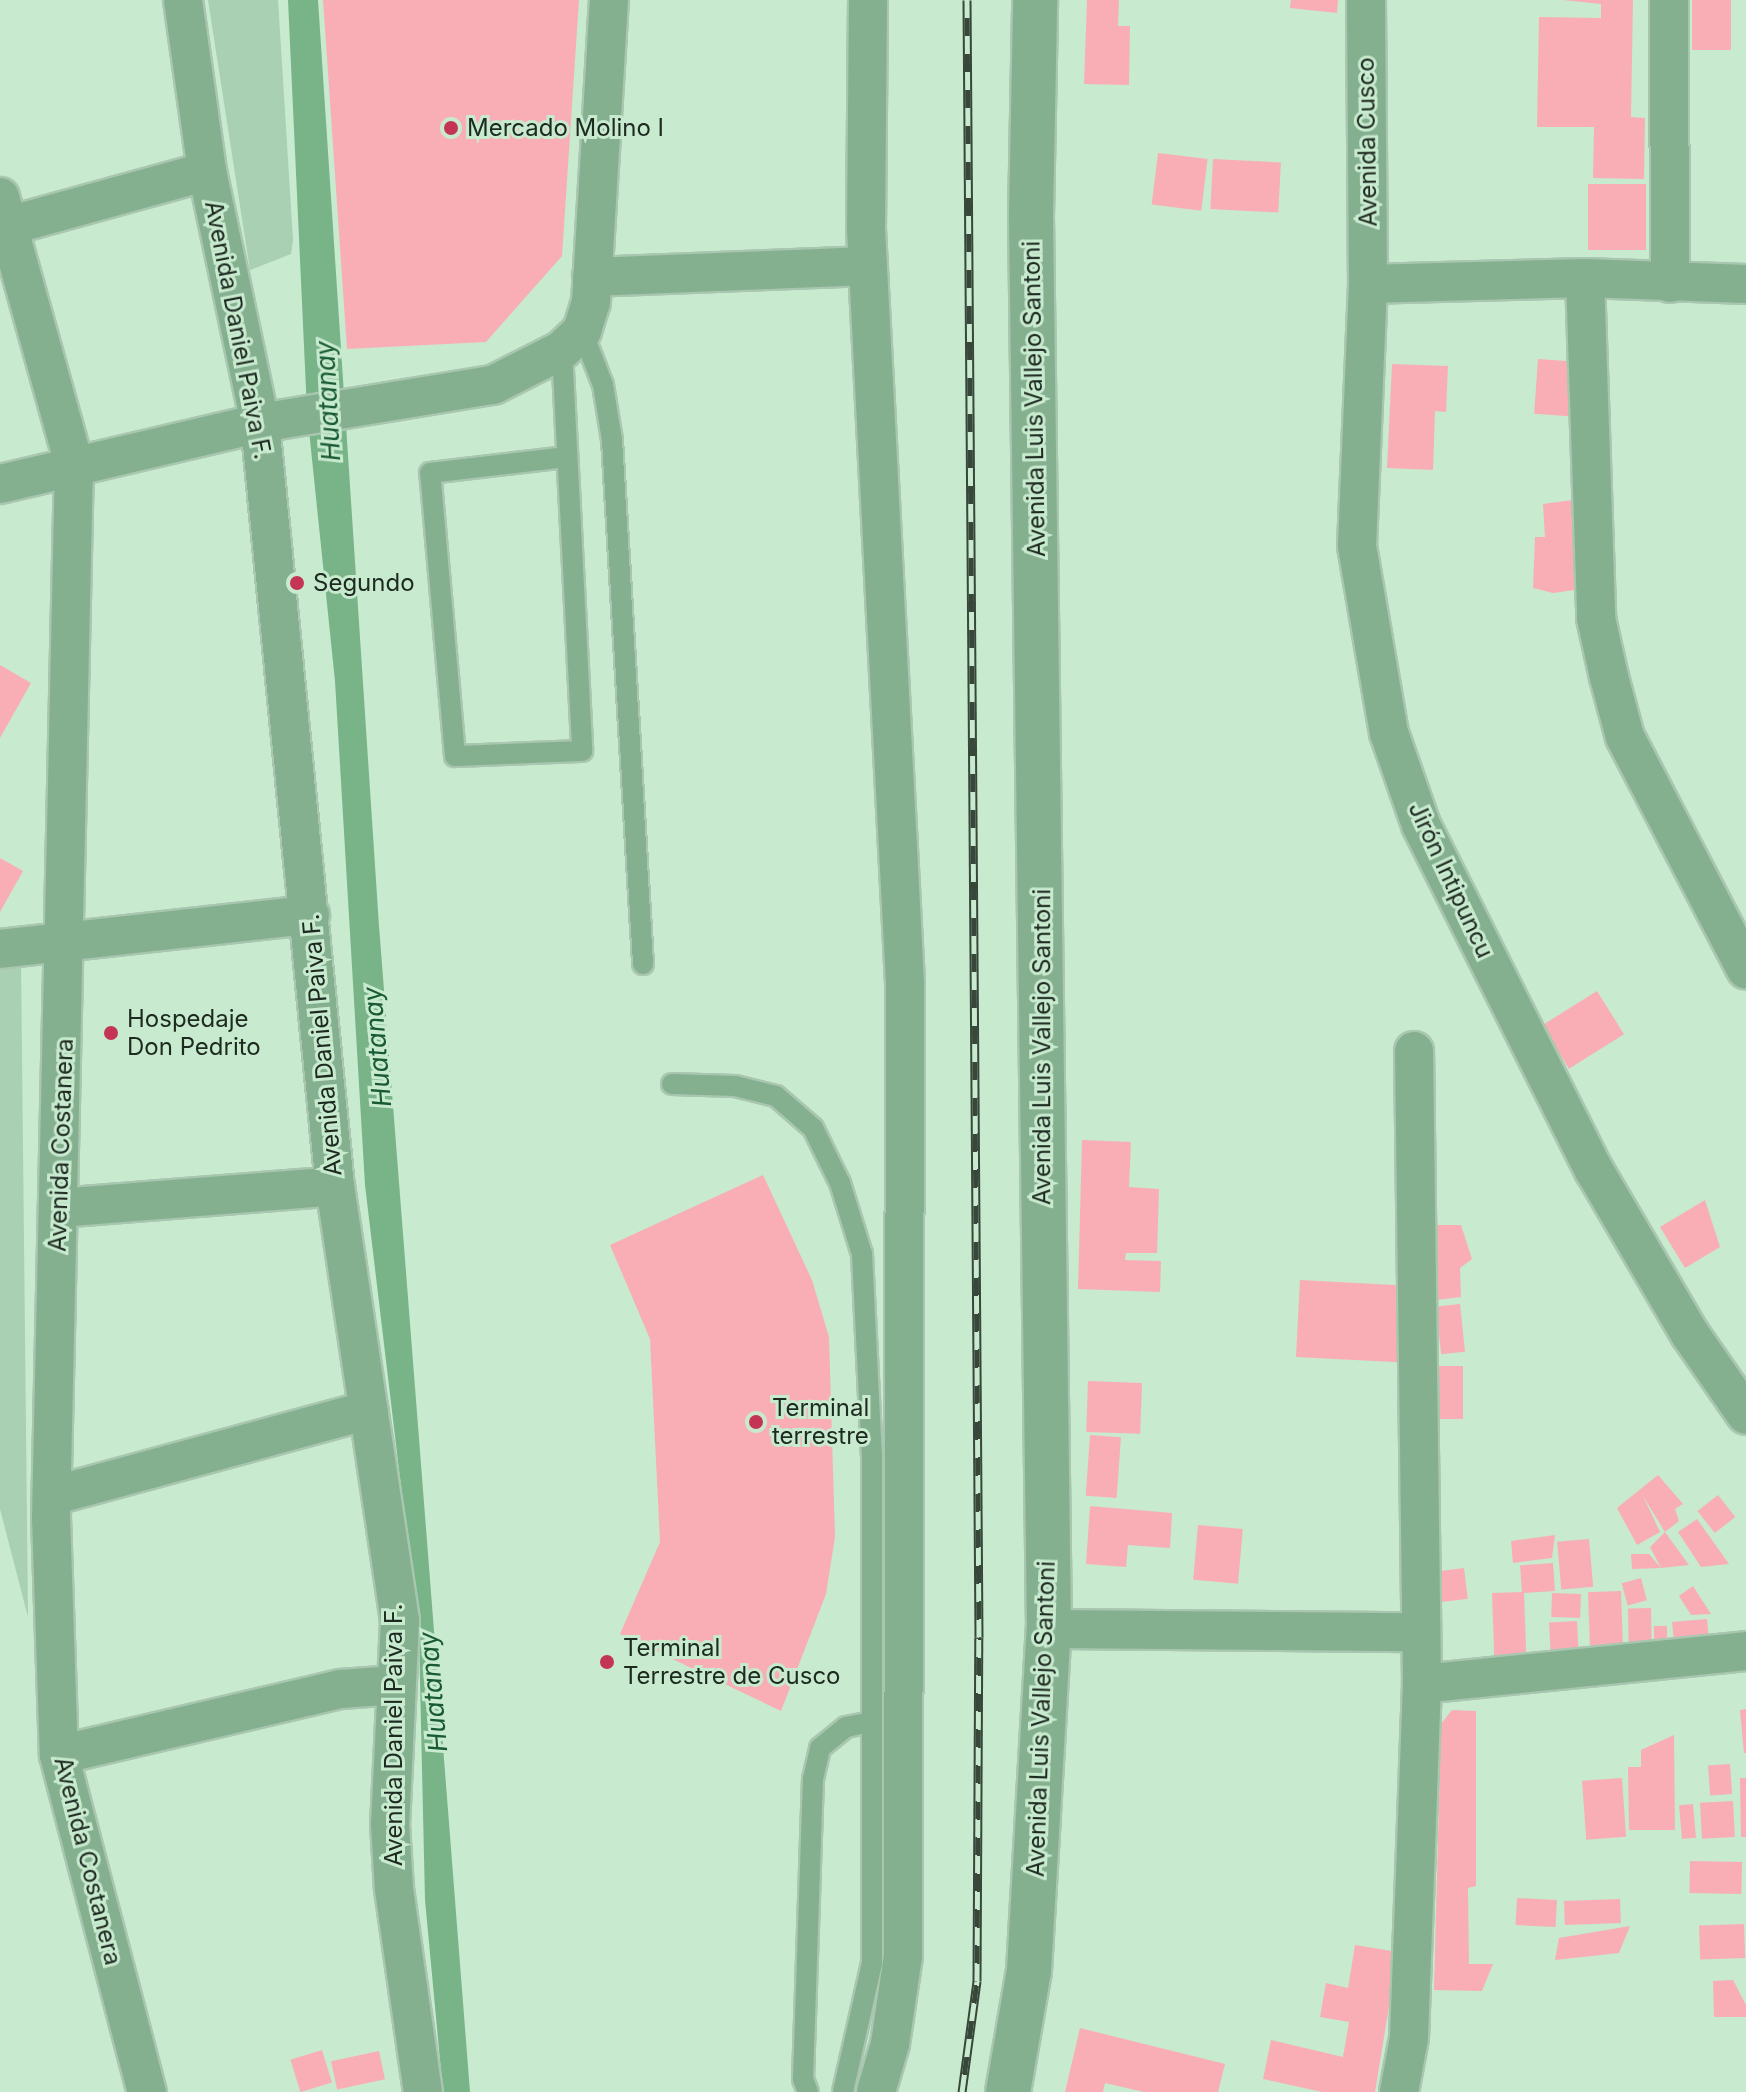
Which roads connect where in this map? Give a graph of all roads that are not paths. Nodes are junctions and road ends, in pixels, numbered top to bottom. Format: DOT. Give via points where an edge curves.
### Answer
graph roads {
  1 [pos="183,0"];
  2 [pos="609,0"];
  3 [pos="868,0"];
  4 [pos="1035,0"];
  5 [pos="1366,0"];
  6 [pos="1669,0"];
  7 [pos="207,171"];
  8 [pos="4,212"];
  9 [pos="868,266"];
  10 [pos="592,277"];
  11 [pos="1585,278"];
  12 [pos="1670,283"];
  13 [pos="1368,284"];
  14 [pos="1746,284"];
  15 [pos="572,341"];
  16 [pos="278,420"];
  17 [pos="567,457"];
  18 [pos="74,464"];
  19 [pos="0,484"];
  20 [pos="310,915"];
  21 [pos="67,940"];
  22 [pos="0,949"];
  23 [pos="1744,961"];
  24 [pos="643,964"];
  25 [pos="1414,1051"];
  26 [pos="672,1084"];
  27 [pos="335,1186"];
  28 [pos="58,1208"];
  29 [pos="369,1410"];
  30 [pos="1746,1415"];
  31 [pos="52,1496"];
  32 [pos="1049,1629"];
  33 [pos="1421,1632"];
  34 [pos="1746,1651"];
  35 [pos="1422,1684"];
  36 [pos="396,1685"];
  37 [pos="872,1722"];
  38 [pos="59,1755"];
  39 [pos="147,2092"];
  40 [pos="423,2092"];
  41 [pos="808,2092"];
  42 [pos="843,2092"];
  43 [pos="876,2092"];
  44 [pos="1008,2092"];
  45 [pos="1399,2092"];
  1 -- 7 [label="street, Avenida Daniel Paiva F."];
  2 -- 10 [label="street"];
  3 -- 9 [label="street"];
  4 -- 32 [label="street, Avenida Luis Vallejo Santoni" via="1031,217"];
  5 -- 13 [label="street, Avenida Cusco"];
  6 -- 12 [label="street"];
  7 -- 8 [label="street"];
  7 -- 16 [label="street, Avenida Daniel Paiva F."];
  8 -- 18 [label="street, Avenida Costanera"];
  9 -- 10 [label="street"];
  9 -- 43 [label="street" via="905,983 903,1956 890,2044"];
  10 -- 15 [label="street"];
  11 -- 12 [label="street"];
  11 -- 13 [label="street"];
  11 -- 23 [label="street" via="1596,618 1609,677 1625,737"];
  12 -- 14 [label="street"];
  13 -- 30 [label="street, Jirón Intipuncu" via="1357,546 1389,733 1421,825 1594,1170 1690,1334"];
  15 -- 16 [label="street" via="493,385"];
  15 -- 17 [label="lane"];
  15 -- 24 [label="lane" via="603,385 612,440"];
  16 -- 18 [label="street"];
  16 -- 20 [label="street, Avenida Daniel Paiva F."];
  17 -- 17 [label="lane" via="430,473 455,756 582,751"];
  18 -- 19 [label="street"];
  18 -- 21 [label="street, Avenida Costanera"];
  20 -- 21 [label="street"];
  20 -- 27 [label="street, Avenida Daniel Paiva F."];
  21 -- 22 [label="street"];
  21 -- 28 [label="street, Avenida Costanera"];
  25 -- 33 [label="street"];
  26 -- 37 [label="lane" via="735,1086 776,1096 813,1128 840,1183 862,1254 870,1347"];
  27 -- 28 [label="street"];
  27 -- 29 [label="street, Avenida Daniel Paiva F."];
  28 -- 31 [label="street, Avenida Costanera"];
  29 -- 31 [label="street"];
  29 -- 36 [label="street, Avenida Daniel Paiva F." via="400,1621"];
  31 -- 38 [label="street, Avenida Costanera"];
  32 -- 33 [label="street"];
  32 -- 44 [label="street, Avenida Luis Vallejo Santoni" via="1029,1971"];
  33 -- 35 [label="street"];
  34 -- 35 [label="street"];
  35 -- 45 [label="street" via="1409,2038"];
  36 -- 38 [label="street" via="341,1689"];
  36 -- 40 [label="street, Avenida Daniel Paiva F." via="390,1824 394,1889"];
  37 -- 41 [label="lane" via="846,1727 820,1748 813,1779 803,2079"];
  37 -- 42 [label="lane" via="872,1963"];
  38 -- 39 [label="street, Avenida Costanera"];
}
